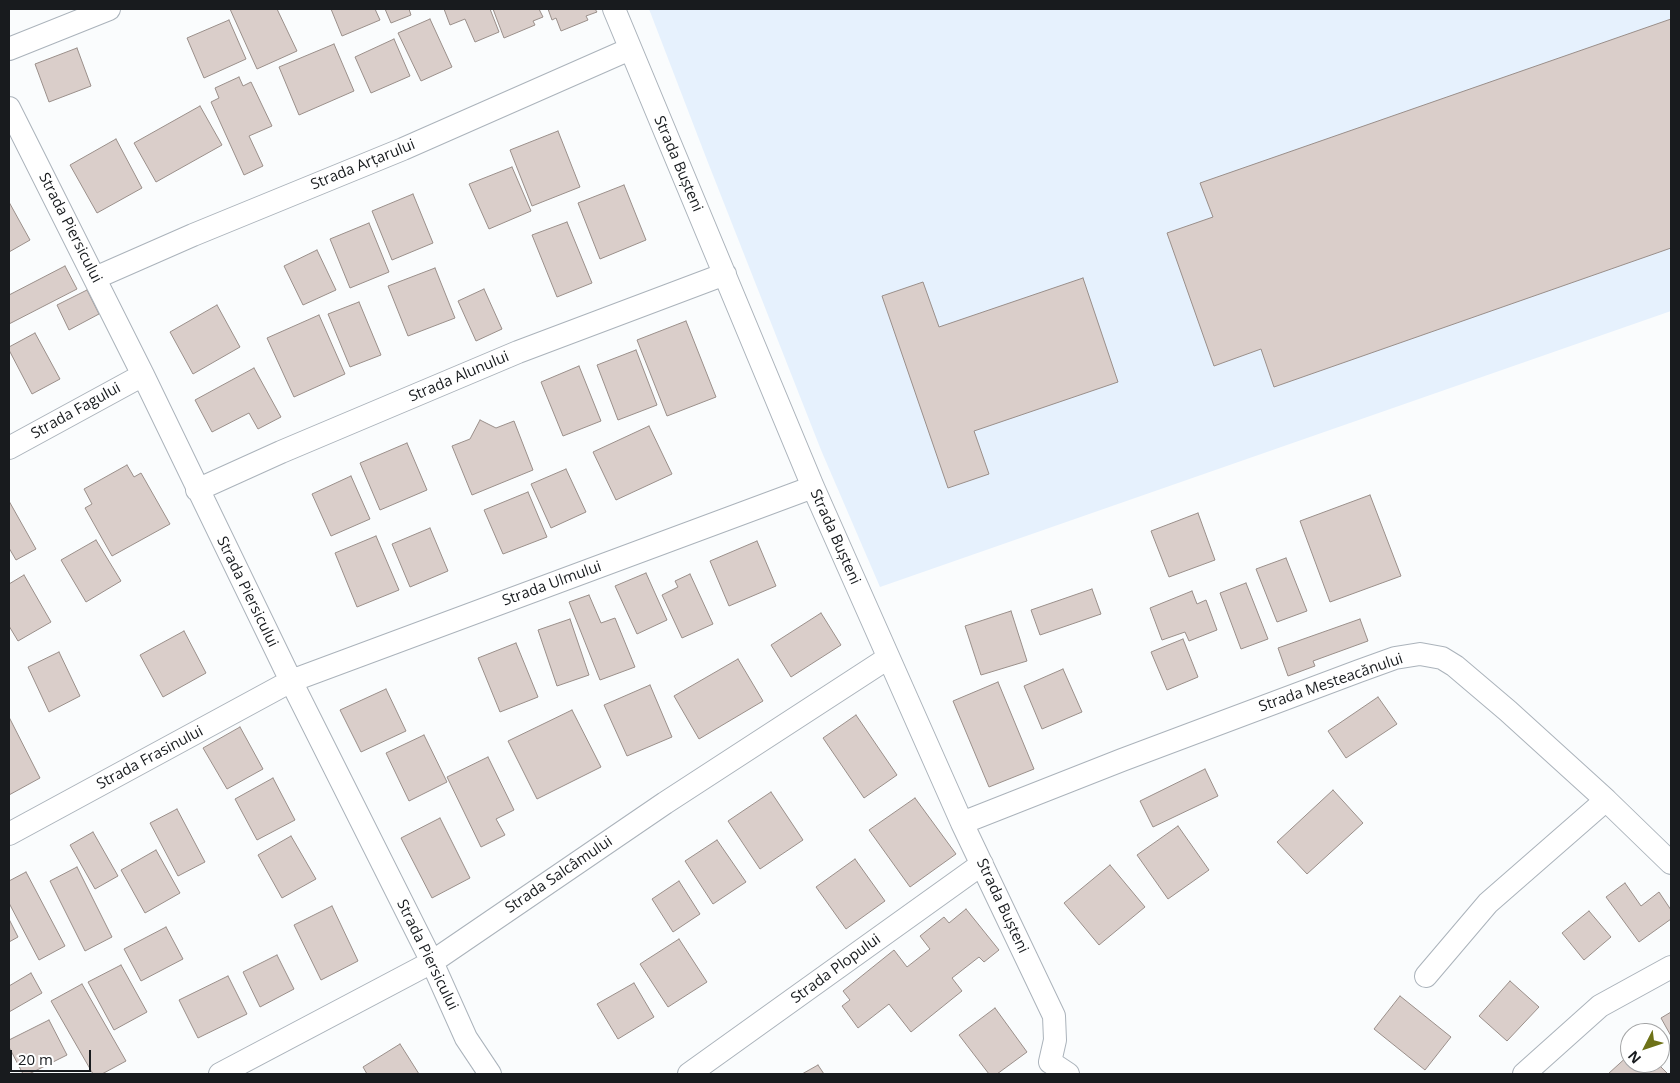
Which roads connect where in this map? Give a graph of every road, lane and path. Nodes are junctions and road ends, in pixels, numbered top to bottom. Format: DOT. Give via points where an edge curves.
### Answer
graph roads {
  1 [pos="109,9"];
  2 [pos="614,9"];
  3 [pos="9,48"];
  4 [pos="630,50"];
  5 [pos="9,108"];
  6 [pos="725,274"];
  7 [pos="95,278"];
  8 [pos="143,375"];
  9 [pos="9,448"];
  10 [pos="812,487"];
  11 [pos="197,490"];
  12 [pos="888,658"];
  13 [pos="291,682"];
  14 [pos="1606,800"];
  15 [pos="962,823"];
  16 [pos="9,834"];
  17 [pos="1671,863"];
  18 [pos="982,864"];
  19 [pos="432,962"];
  20 [pos="1671,967"];
  21 [pos="1426,976"];
  22 [pos="1051,1070"];
  23 [pos="220,1074"];
  24 [pos="490,1074"];
  25 [pos="689,1074"];
  26 [pos="1524,1074"];
  1 -- 3 [label="street"];
  2 -- 4 [label="street, Strada Bușteni"];
  4 -- 6 [label="street, Strada Bușteni"];
  4 -- 7 [label="street, Strada Arțarului"];
  5 -- 7 [label="street, Strada Piersicului"];
  6 -- 10 [label="street, Strada Bușteni"];
  6 -- 11 [label="street, Strada Alunului" via="518,352"];
  7 -- 8 [label="street, Strada Piersicului"];
  8 -- 9 [label="street, Strada Fagului"];
  8 -- 11 [label="street, Strada Piersicului"];
  10 -- 12 [label="street, Strada Bușteni"];
  10 -- 13 [label="street, Strada Ulmului"];
  11 -- 13 [label="street, Strada Piersicului"];
  12 -- 15 [label="street, Strada Bușteni"];
  12 -- 19 [label="street, Strada Salcâmului" via="665,803"];
  13 -- 16 [label="street, Strada Frasinului"];
  13 -- 19 [label="street, Strada Piersicului"];
  14 -- 15 [label="street, Strada Mesteacănului" via="1455,666 1442,658 1420,654 1395,658 1359,671"];
  14 -- 17 [label="street, Strada Mesteacănului"];
  14 -- 21 [label="street" via="1488,903"];
  15 -- 18 [label="street, Strada Bușteni"];
  18 -- 22 [label="street, Strada Bușteni" via="1054,1016"];
  18 -- 25 [label="street, Strada Plopului"];
  19 -- 23 [label="street, Strada Salcâmului"];
  19 -- 24 [label="street, Strada Piersicului" via="466,1038"];
  20 -- 26 [label="street" via="1600,1006"];
}
